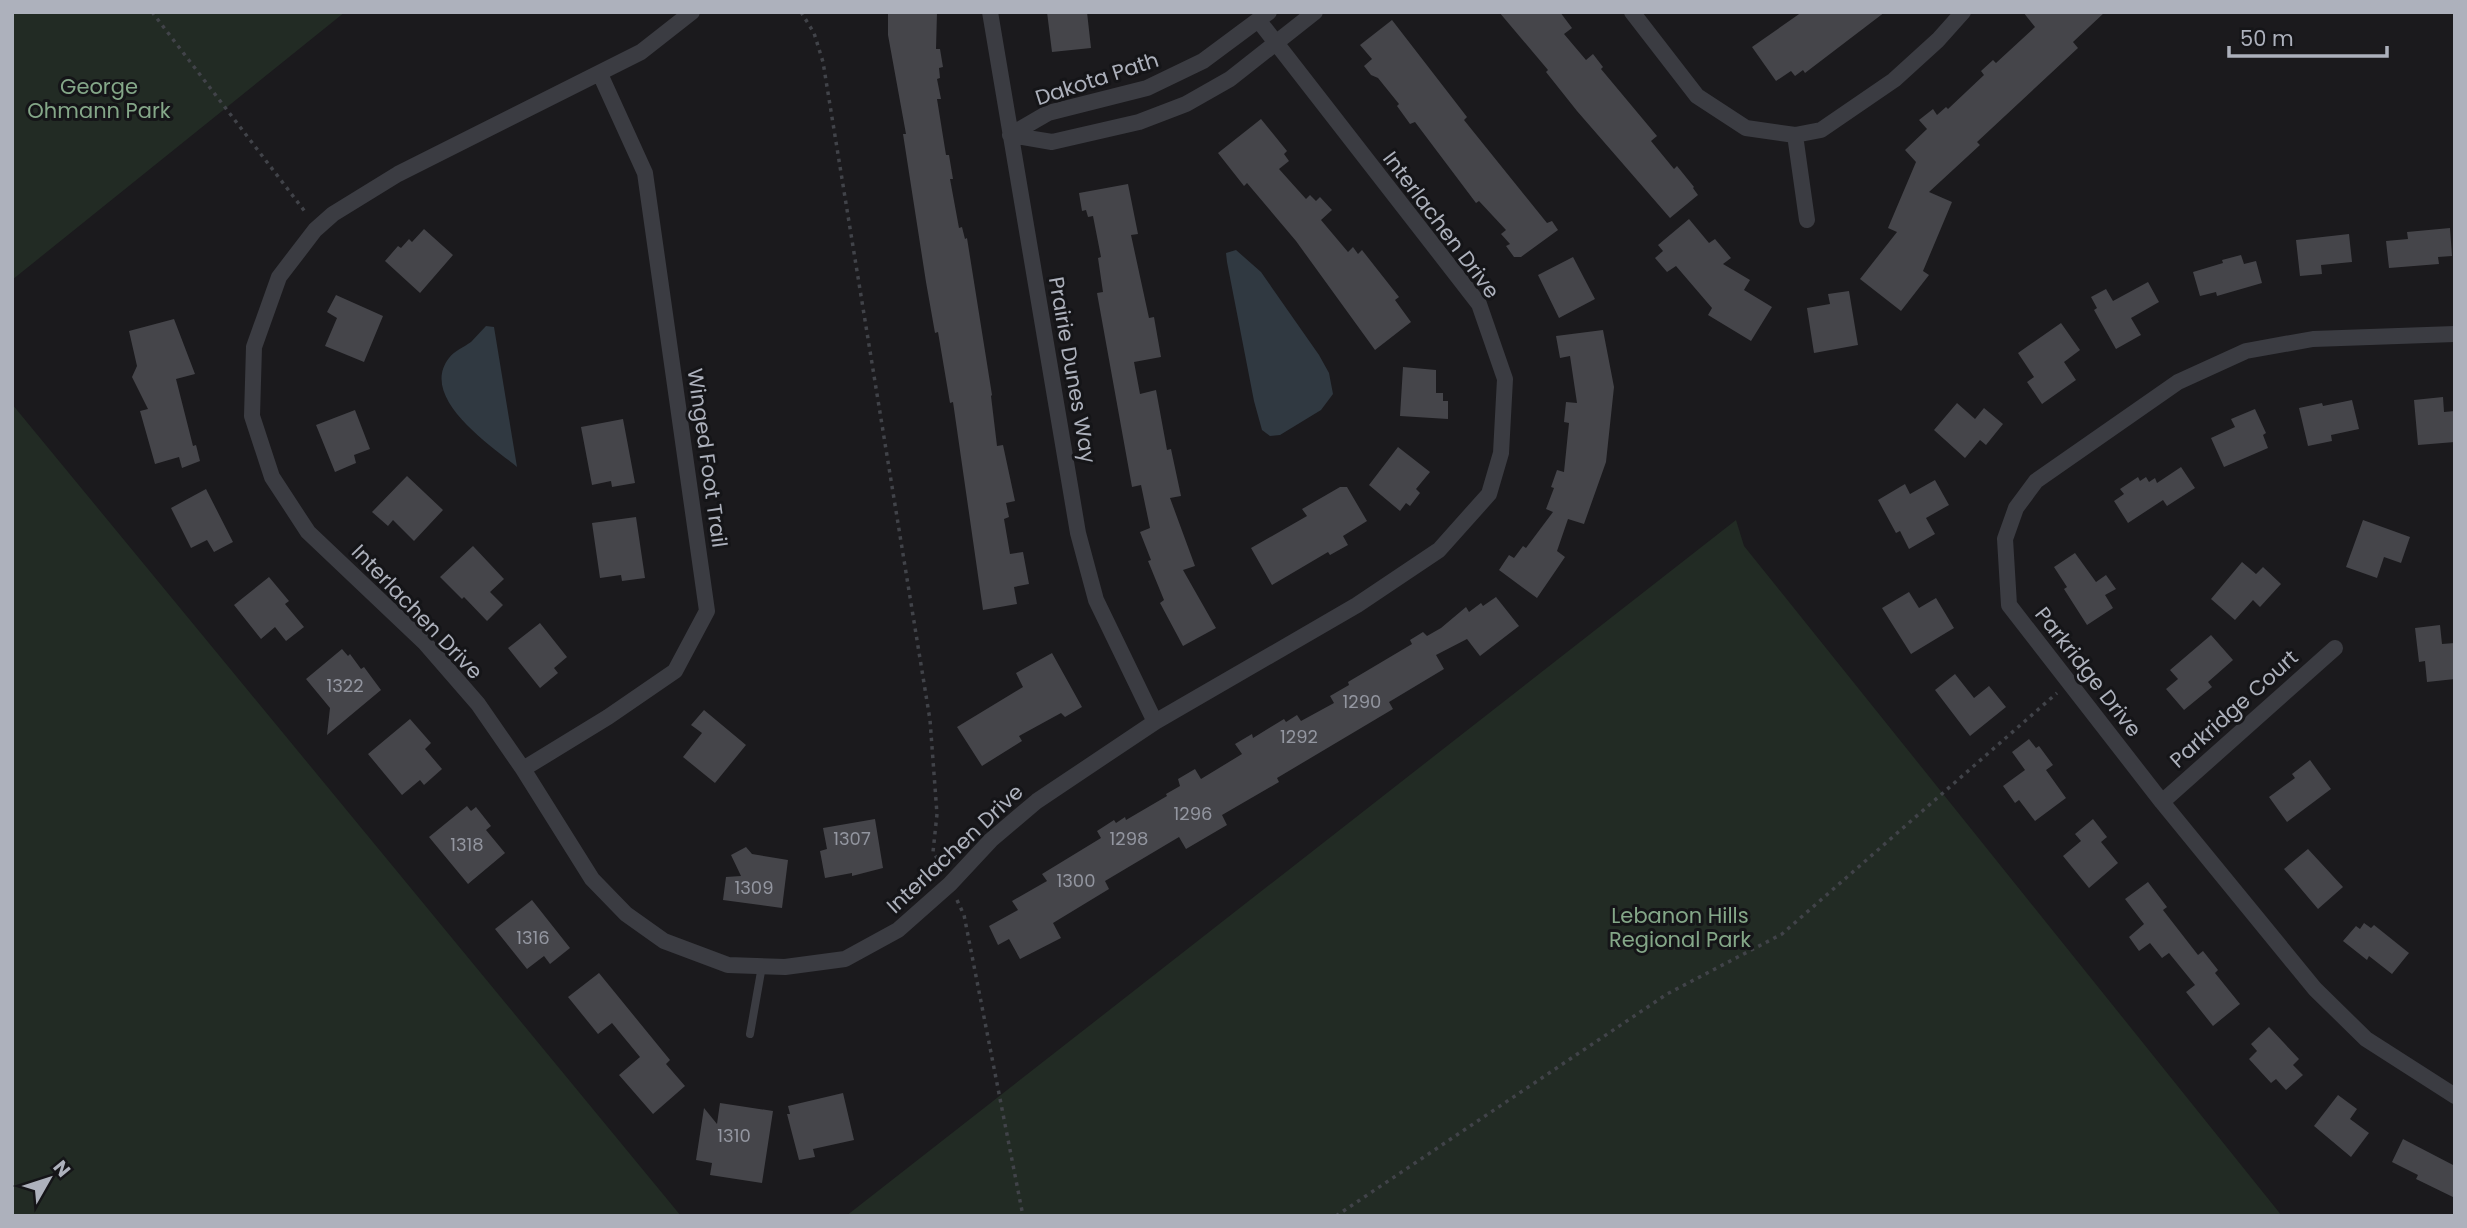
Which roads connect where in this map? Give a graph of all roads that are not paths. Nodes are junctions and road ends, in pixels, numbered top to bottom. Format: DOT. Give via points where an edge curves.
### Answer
graph roads {
  1 [pos="692,12"];
  2 [pos="989,12"];
  3 [pos="1315,12"];
  4 [pos="1632,12"];
  5 [pos="1963,12"];
  6 [pos="1264,16"];
  7 [pos="1276,43"];
  8 [pos="600,74"];
  9 [pos="1010,135"];
  10 [pos="1795,135"];
  11 [pos="1807,220"];
  12 [pos="2455,334"];
  13 [pos="2334,648"];
  14 [pos="1155,723"];
  15 [pos="523,769"];
  16 [pos="2162,802"];
  17 [pos="762,966"];
  18 [pos="750,1034"];
  19 [pos="2455,1096"];
  1 -- 8 [label="street, Interlachen Drive" via="641,52"];
  2 -- 9 [label="street, Prairie Dunes Way"];
  3 -- 7 [label="street, Dakota Path"];
  4 -- 10 [label="street" via="1697,96 1746,128"];
  5 -- 10 [label="street" via="1884,87 1821,130"];
  6 -- 7 [label="street, Interlachen Drive"];
  6 -- 9 [label="street, Dakota Path" via="1203,61 1146,89 1048,113"];
  7 -- 9 [label="street, Dakota Path" via="1230,79 1186,104 1139,122 1052,142"];
  7 -- 14 [label="street, Interlachen Drive" via="1479,304 1505,379 1500,453 1489,494 1439,550"];
  8 -- 15 [label="street, Winged Foot Trail" via="645,173 707,611 675,671"];
  8 -- 15 [label="street, Interlachen Drive" via="398,174 333,214 279,277 254,347 252,416 272,477 308,532 425,643 478,704"];
  9 -- 14 [label="street, Prairie Dunes Way" via="1082,546 1096,600"];
  10 -- 11 [label="street"];
  12 -- 16 [label="street, Parkridge Drive" via="2313,339 2246,351 2178,382 2036,481 2016,508 2004,539 2009,605"];
  13 -- 16 [label="street, Parkridge Court"];
  14 -- 17 [label="street, Interlachen Drive" via="1037,801 898,930 845,959"];
  15 -- 17 [label="street, Interlachen Drive" via="592,879 626,914 664,941 728,965"];
  16 -- 19 [label="street, Parkridge Drive" via="2315,989 2366,1039"];
  17 -- 18 [label="lane"];
}
